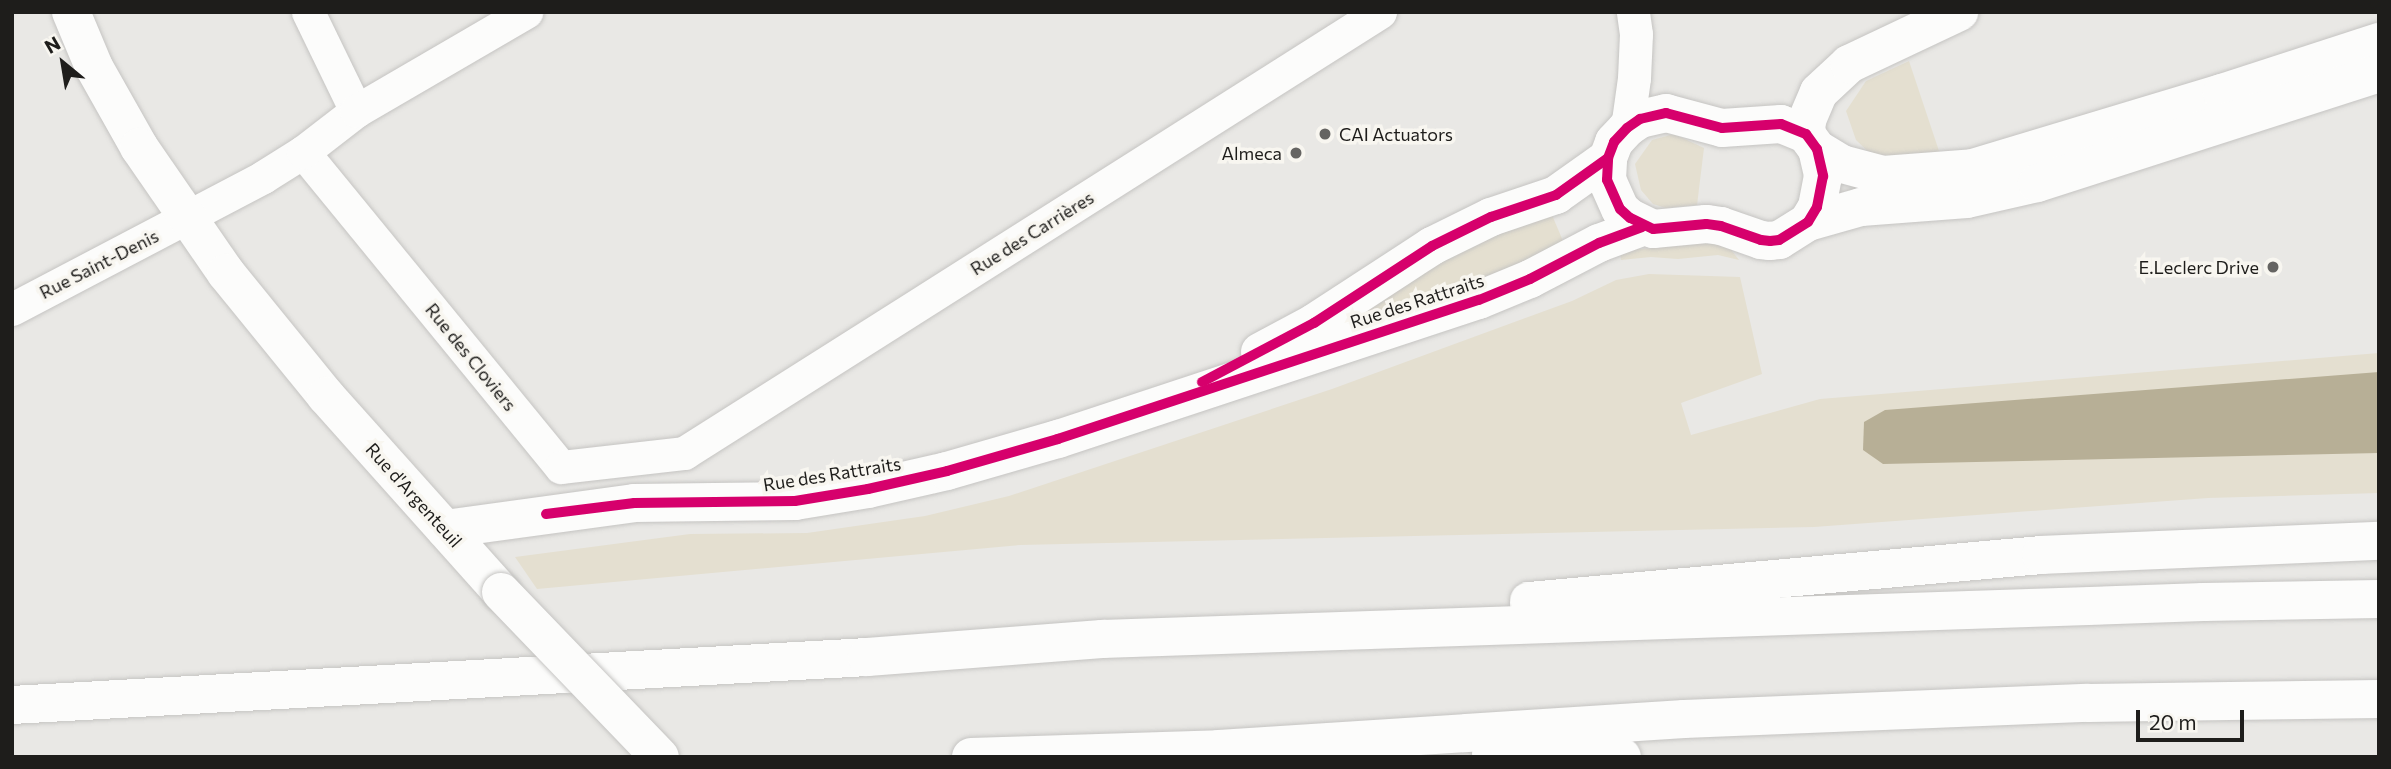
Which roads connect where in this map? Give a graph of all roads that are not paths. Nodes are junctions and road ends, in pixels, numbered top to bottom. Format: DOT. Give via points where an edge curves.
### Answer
graph roads {
  1 [pos="71,12"];
  2 [pos="308,12"];
  3 [pos="526,12"];
  4 [pos="1380,12"];
  5 [pos="1633,12"];
  6 [pos="1959,12"];
  7 [pos="2379,42"];
  8 [pos="2379,73"];
  9 [pos="356,111"];
  10 [pos="1812,141"];
  11 [pos="1617,143"];
  12 [pos="303,152"];
  13 [pos="187,218"];
  14 [pos="1808,222"];
  15 [pos="1643,227"];
  16 [pos="12,309"];
  17 [pos="1116,421"];
  18 [pos="684,453"];
  19 [pos="445,528"];
  20 [pos="2379,541"];
  21 [pos="2379,599"];
  22 [pos="1102,639"];
  23 [pos="2379,699"];
  24 [pos="12,705"];
  25 [pos="1219,750"];
  26 [pos="660,757"];
  27 [pos="971,757"];
  28 [pos="1622,757"];
  1 -- 13 [label="main road, Rue d'Argenteuil" via="94,67"];
  2 -- 9 [label="street"];
  3 -- 9 [label="street, Rue Saint-Denis"];
  4 -- 18 [label="street, Rue des Carrières"];
  5 -- 11 [label="street" via="1634,78"];
  6 -- 10 [label="main road" via="1868,53 1842,70 1819,92 1807,120"];
  7 -- 10 [label="main road, Rue des Rattraits" via="1973,168 1883,175 1842,164"];
  8 -- 14 [label="main road" via="2037,183 1967,199 1861,206"];
  9 -- 12 [label="street, Rue Saint-Denis"];
  10 -- 11 [label="main road, Rue des Rattraits" via="1781,124 1722,128 1665,113 1650,116"];
  10 -- 14 [label="main road" via="1822,163 1822,187"];
  11 -- 15 [label="main road" via="1607,180 1630,219"];
  11 -- 17 [label="main road, Rue des Rattraits" via="1556,195 1464,229 1289,338"];
  12 -- 13 [label="street, Rue Saint-Denis"];
  12 -- 18 [label="street, Rue des Cloviers" via="561,467"];
  13 -- 16 [label="street, Rue Saint-Denis"];
  13 -- 19 [label="main road, Rue d'Argenteuil" via="326,396"];
  14 -- 15 [label="main road" via="1770,241 1706,224"];
  15 -- 17 [label="main road, Rue des Rattraits" via="1479,300"];
  17 -- 19 [label="main road, Rue des Rattraits" via="947,471 827,496 763,503 634,503"];
  19 -- 26 [label="main road, Rue d'Argenteuil, bridge"];
  20 -- 22 [label="main road" via="2041,555"];
  21 -- 22 [label="main road"];
  22 -- 24 [label="main road" via="854,658"];
  23 -- 25 [label="main road" via="2088,703 1684,719"];
  25 -- 27 [label="main road"];
  25 -- 28 [label="main road"];
}
